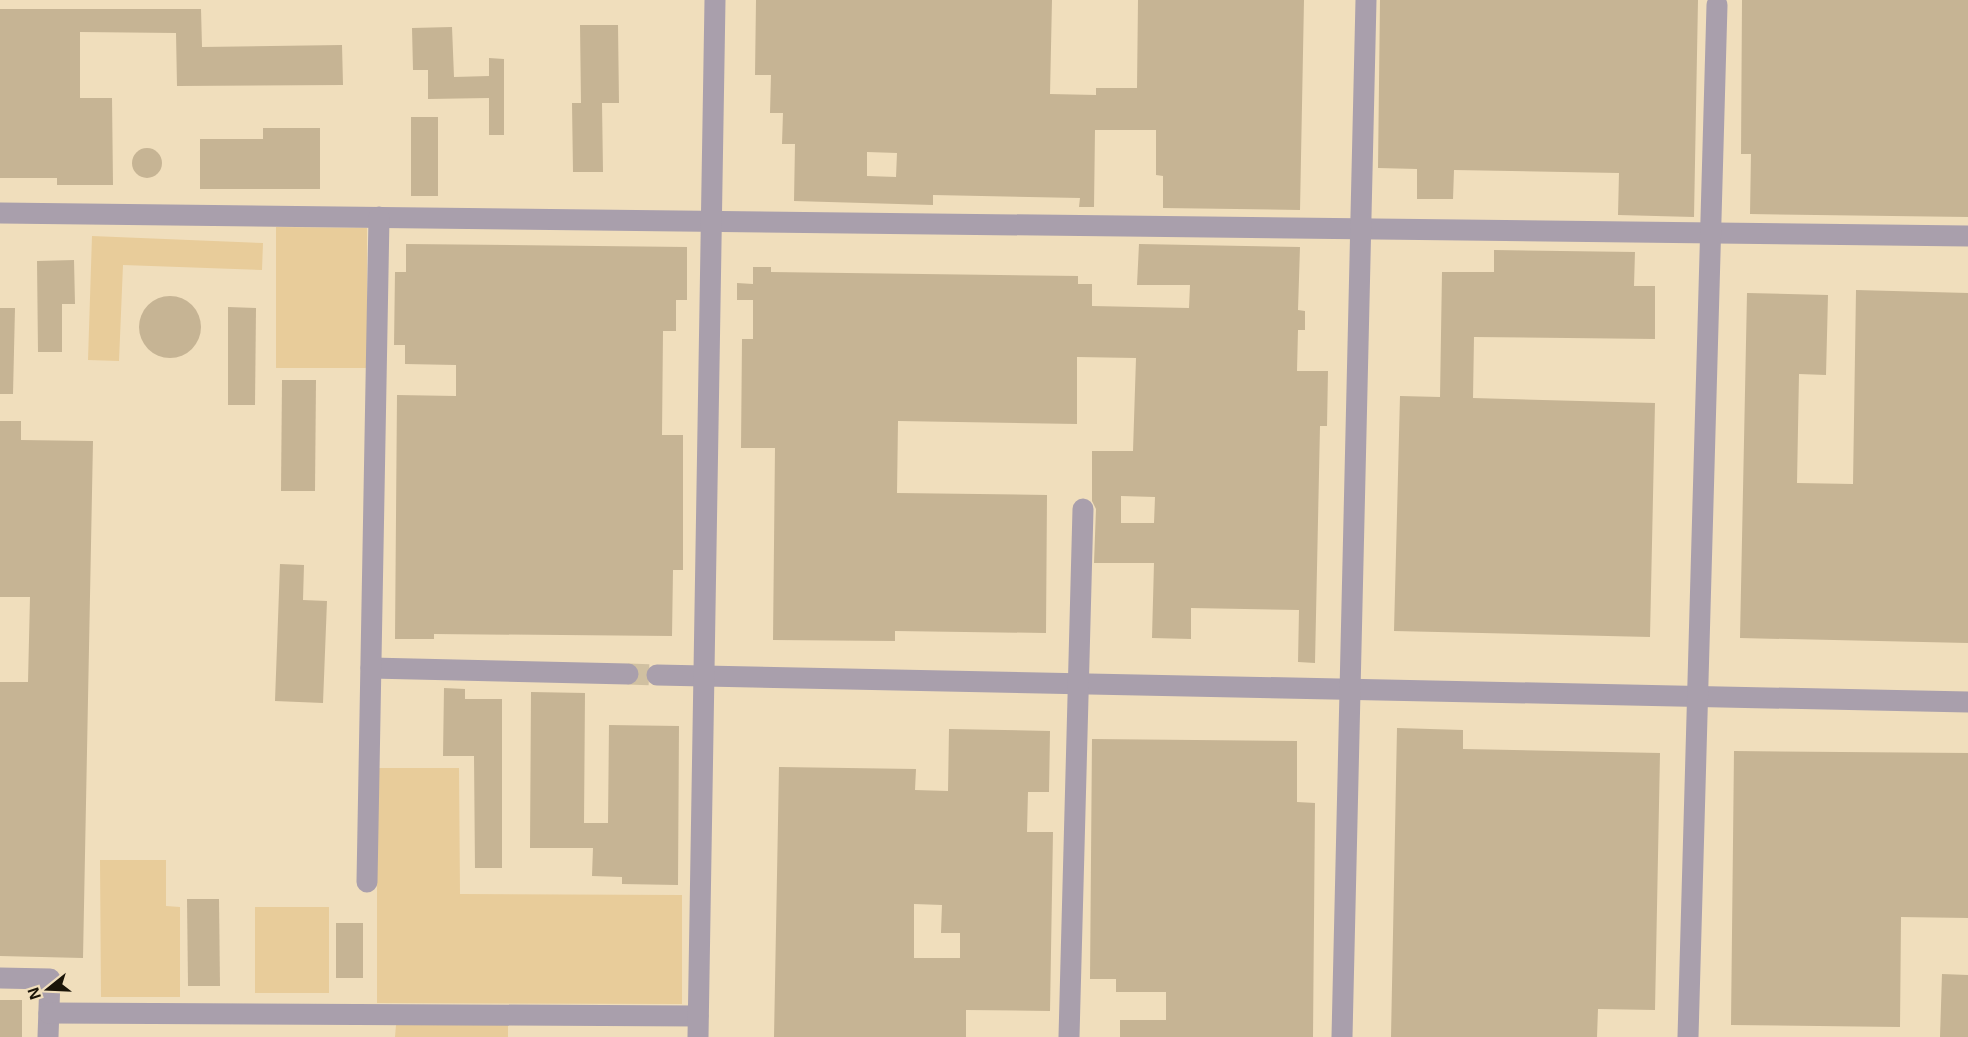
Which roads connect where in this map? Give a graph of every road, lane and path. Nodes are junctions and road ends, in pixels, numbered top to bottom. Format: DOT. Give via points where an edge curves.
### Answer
graph roads {
  1 [pos="715,0"];
  2 [pos="1365,0"];
  3 [pos="1717,5"];
  4 [pos="0,213"];
  5 [pos="379,218"];
  6 [pos="712,221"];
  7 [pos="1360,229"];
  8 [pos="1710,233"];
  9 [pos="1968,236"];
  10 [pos="1083,509"];
  11 [pos="371,668"];
  12 [pos="628,674"];
  13 [pos="657,675"];
  14 [pos="704,675"];
  15 [pos="1078,683"];
  16 [pos="1350,689"];
  17 [pos="1697,697"];
  18 [pos="1968,702"];
  19 [pos="367,882"];
  20 [pos="0,978"];
  21 [pos="49,1013"];
  22 [pos="698,1026"];
  23 [pos="48,1037"];
  24 [pos="1069,1037"];
  25 [pos="1342,1037"];
  26 [pos="1688,1037"];
  1 -- 6 [label="lane"];
  2 -- 7 [label="lane"];
  3 -- 8 [label="lane"];
  4 -- 5 [label="lane"];
  5 -- 6 [label="lane"];
  5 -- 11 [label="lane"];
  6 -- 7 [label="lane"];
  6 -- 14 [label="lane"];
  7 -- 8 [label="lane"];
  7 -- 16 [label="lane"];
  8 -- 9 [label="lane"];
  8 -- 17 [label="lane"];
  10 -- 15 [label="lane"];
  11 -- 12 [label="lane"];
  11 -- 19 [label="lane"];
  13 -- 14 [label="lane"];
  14 -- 15 [label="lane"];
  14 -- 22 [label="lane"];
  15 -- 16 [label="lane"];
  15 -- 24 [label="lane"];
  16 -- 17 [label="lane"];
  16 -- 25 [label="lane"];
  17 -- 18 [label="lane"];
  17 -- 26 [label="lane"];
  20 -- 21 [label="lane" via="50,979"];
  21 -- 22 [label="lane"];
  21 -- 23 [label="lane"];
}
